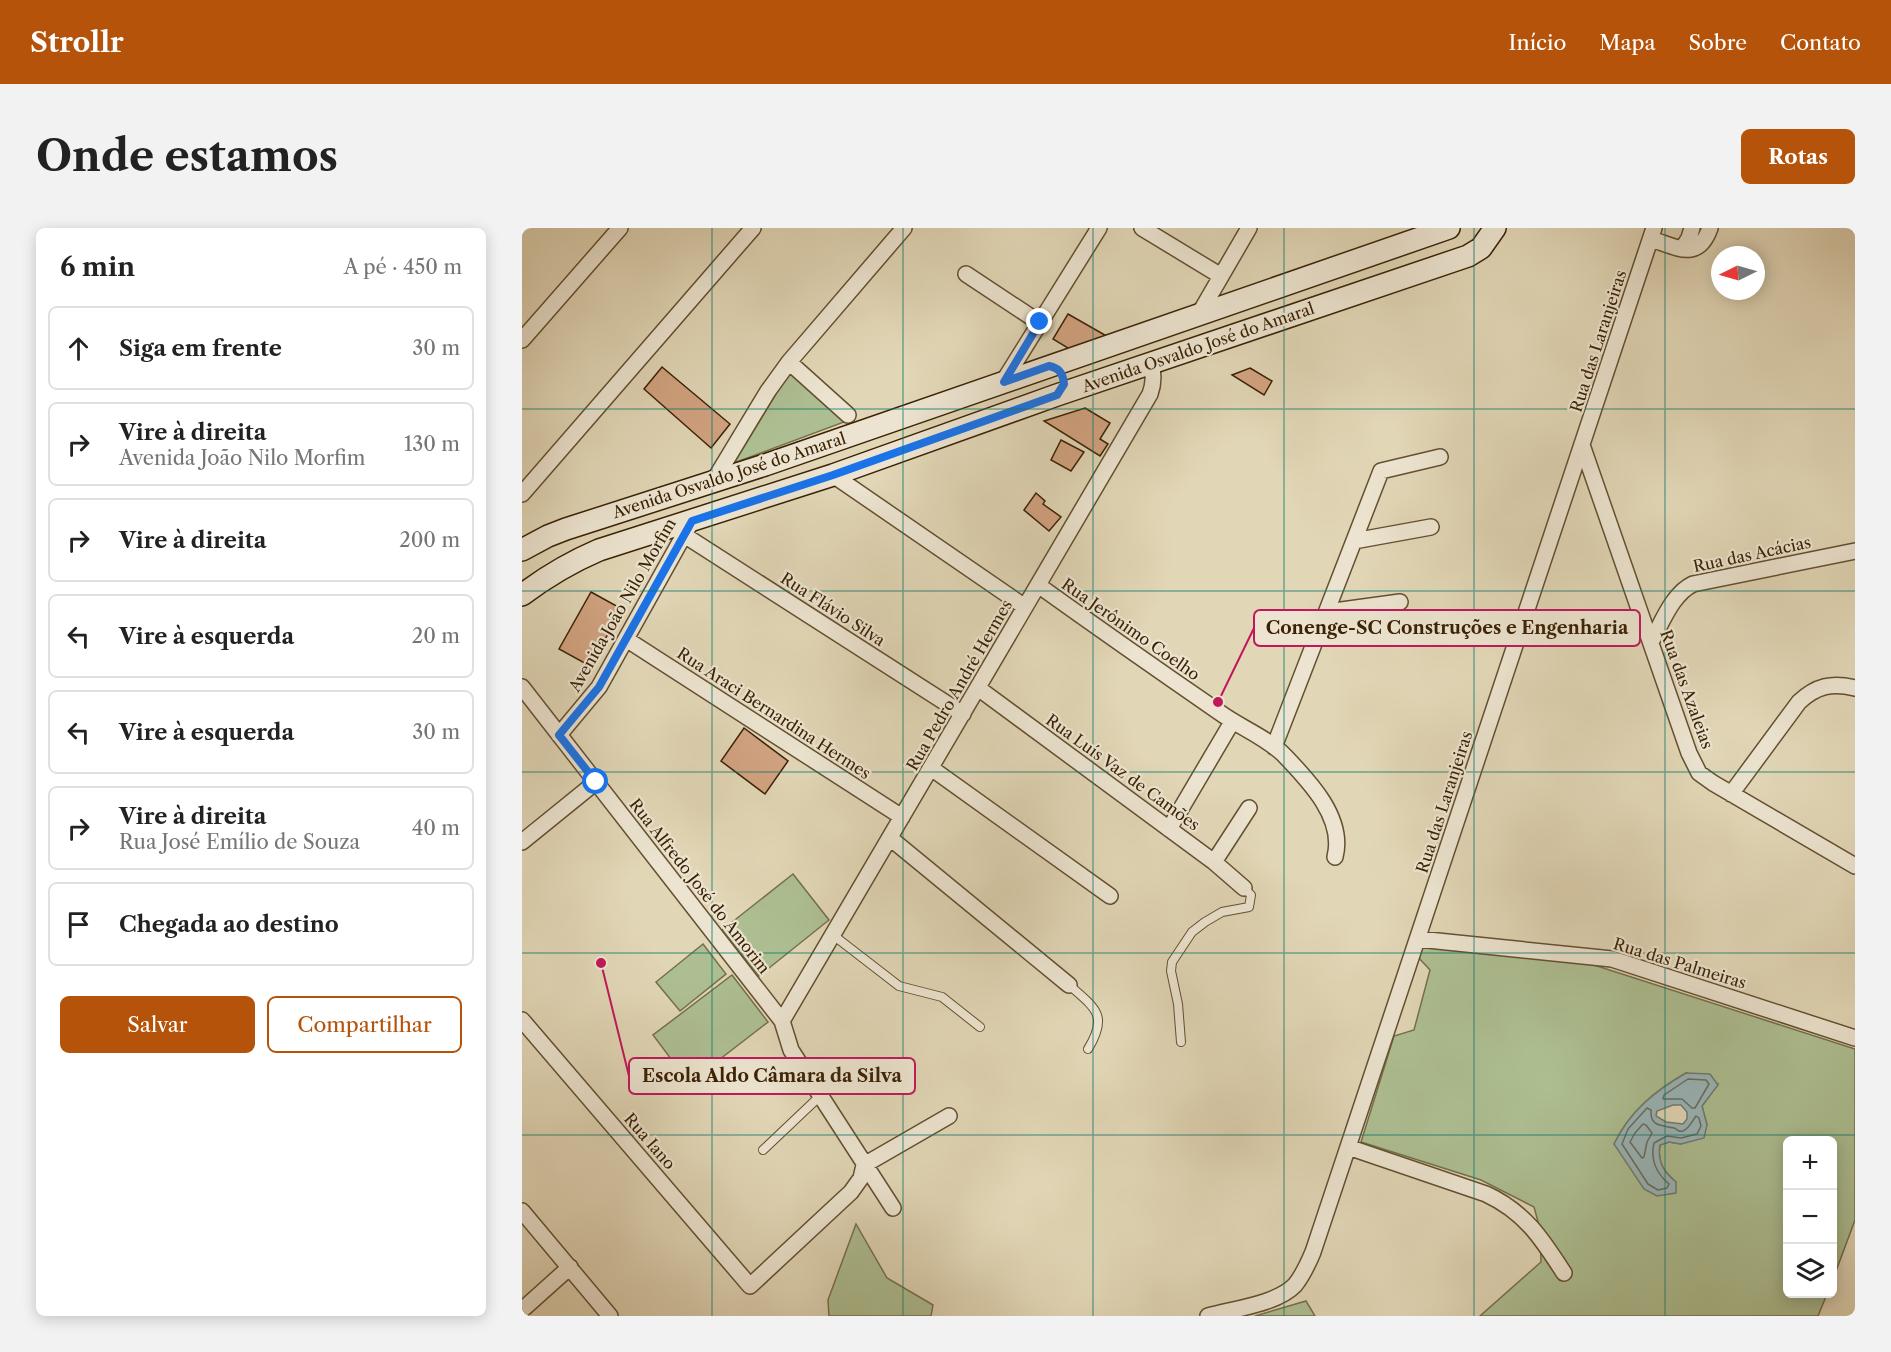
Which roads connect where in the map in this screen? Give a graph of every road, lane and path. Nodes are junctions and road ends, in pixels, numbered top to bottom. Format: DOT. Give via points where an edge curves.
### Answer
graph roads {
  1 [pos="620,228"];
  2 [pos="753,228"];
  3 [pos="904,228"];
  4 [pos="1099,228"];
  5 [pos="1142,228"];
  6 [pos="1250,228"];
  7 [pos="1449,228"];
  8 [pos="1495,228"];
  9 [pos="1692,228"];
  10 [pos="1710,228"];
  11 [pos="1653,233"];
  12 [pos="1682,249"];
  13 [pos="966,274"];
  14 [pos="1221,276"];
  15 [pos="1197,316"];
  16 [pos="1040,322"];
  17 [pos="1154,331"];
  18 [pos="522,340"];
  19 [pos="789,362"];
  20 [pos="1151,364"];
  21 [pos="1049,366"];
  22 [pos="1004,382"];
  23 [pos="1057,395"];
  24 [pos="848,415"];
  25 [pos="1582,445"];
  26 [pos="1440,457"];
  27 [pos="833,475"];
  28 [pos="713,482"];
  29 [pos="522,494"];
  30 [pos="1431,527"];
  31 [pos="688,528"];
  32 [pos="1354,541"];
  33 [pos="522,550"];
  34 [pos="1855,551"];
  35 [pos="1038,585"];
  36 [pos="522,595"];
  37 [pos="1400,602"];
  38 [pos="1025,607"];
  39 [pos="1327,612"];
  40 [pos="626,639"];
  41 [pos="1651,642"];
  42 [pos="522,687"];
  43 [pos="978,688"];
  44 [pos="1855,688"];
  45 [pos="963,714"];
  46 [pos="1232,722"];
  47 [pos="559,735"];
  48 [pos="1274,747"];
  49 [pos="931,768"];
  50 [pos="596,782"];
  51 [pos="1731,794"];
  52 [pos="1249,808"];
  53 [pos="902,817"];
  54 [pos="1170,829"];
  55 [pos="890,838"];
  56 [pos="522,842"];
  57 [pos="1335,857"];
  58 [pos="1214,862"];
  59 [pos="1855,866"];
  60 [pos="1244,888"];
  61 [pos="1110,896"];
  62 [pos="833,936"];
  63 [pos="1418,939"];
  64 [pos="1069,986"];
  65 [pos="522,1020"];
  66 [pos="782,1021"];
  67 [pos="980,1027"];
  68 [pos="1855,1038"];
  69 [pos="1181,1042"];
  70 [pos="1088,1049"];
  71 [pos="820,1096"];
  72 [pos="949,1116"];
  73 [pos="1348,1147"];
  74 [pos="763,1150"];
  75 [pos="864,1165"];
  76 [pos="892,1208"];
  77 [pos="522,1211"];
  78 [pos="570,1267"];
  79 [pos="1564,1273"];
  80 [pos="522,1310"];
  81 [pos="610,1316"];
  82 [pos="1208,1316"];
  1 -- 18 [label="street"];
  2 -- 29 [label="street"];
  3 -- 19 [label="street"];
  4 -- 16 [label="street"];
  5 -- 14 [label="street"];
  6 -- 14 [label="street"];
  7 -- 15 [label="main road, Avenida Osvaldo José do Amaral"];
  8 -- 20 [label="main road, Avenida Osvaldo José do Amaral" via="1481,248 1468,256"];
  9 -- 12 [label="street"];
  10 -- 12 [label="street" via="1699,247"];
  11 -- 12 [label="street, Rua das Laranjeiras"];
  11 -- 25 [label="street, Rua das Laranjeiras"];
  13 -- 16 [label="street"];
  14 -- 15 [label="street"];
  15 -- 17 [label="main road, Avenida Osvaldo José do Amaral"];
  16 -- 22 [label="street"];
  17 -- 20 [label="main road" via="1146,345"];
  17 -- 21 [label="main road, Avenida Osvaldo José do Amaral"];
  19 -- 24 [label="street"];
  19 -- 28 [label="street"];
  20 -- 23 [label="main road, Avenida Osvaldo José do Amaral"];
  20 -- 35 [label="street, Rua Pedro André Hermes" via="1154,385 1150,394"];
  21 -- 22 [label="main road, Avenida Osvaldo José do Amaral"];
  21 -- 23 [label="main road" via="1064,377"];
  22 -- 28 [label="main road, Avenida Osvaldo José do Amaral"];
  23 -- 27 [label="main road, Avenida Osvaldo José do Amaral"];
  25 -- 41 [label="street, Rua das Azaleias"];
  25 -- 63 [label="street, Rua das Laranjeiras"];
  26 -- 32 [label="street" via="1381,471"];
  27 -- 31 [label="main road, Avenida Osvaldo José do Amaral"];
  27 -- 38 [label="street"];
  28 -- 33 [label="main road, Avenida Osvaldo José do Amaral" via="566,529"];
  30 -- 32 [label="street"];
  31 -- 36 [label="main road, Avenida Osvaldo José do Amaral" via="589,555 567,564"];
  31 -- 40 [label="street, Avenida João Nilo Morfim"];
  31 -- 45 [label="street, Rua Flávio Silva"];
  32 -- 39 [label="street"];
  34 -- 41 [label="street, Rua das Acácias" via="1693,584 1678,594"];
  35 -- 38 [label="street, Rua Pedro André Hermes"];
  35 -- 46 [label="street, Rua Jerônimo Coelho"];
  37 -- 39 [label="street"];
  38 -- 43 [label="street, Rua Pedro André Hermes"];
  39 -- 48 [label="street"];
  40 -- 47 [label="street, Avenida João Nilo Morfim" via="599,687"];
  40 -- 53 [label="street, Rua Araci Bernardina Hermes"];
  41 -- 51 [label="street, Rua das Azaleias" via="1689,753 1699,772"];
  42 -- 47 [label="street, Rua Alfredo José do Amorim"];
  43 -- 45 [label="street, Rua Pedro André Hermes"];
  43 -- 54 [label="street, Rua Luís Vaz de Camões"];
  44 -- 51 [label="street" via="1834,685 1809,692"];
  45 -- 49 [label="street, Rua Pedro André Hermes"];
  46 -- 48 [label="street, Rua Jerônimo Coelho"];
  46 -- 54 [label="street"];
  47 -- 50 [label="street, Rua Alfredo José do Amorim"];
  48 -- 57 [label="street, Rua Jerônimo Coelho" via="1319,796 1332,817 1337,837"];
  49 -- 53 [label="street, Rua Pedro André Hermes"];
  49 -- 61 [label="street"];
  50 -- 56 [label="street"];
  50 -- 66 [label="street, Rua Alfredo José do Amorim"];
  51 -- 59 [label="street, Rua das Azaleias"];
  52 -- 58 [label="street"];
  53 -- 55 [label="street, Rua Pedro André Hermes"];
  54 -- 58 [label="street, Rua Luís Vaz de Camões"];
  55 -- 62 [label="street, Rua Pedro André Hermes"];
  55 -- 64 [label="street"];
  58 -- 60 [label="street, Rua Luís Vaz de Camões"];
  60 -- 69 [label="lane" via="1251,895 1249,907 1222,912 1205,922 1192,932 1173,962"];
  62 -- 66 [label="street, Rua Pedro André Hermes"];
  62 -- 67 [label="lane" via="899,986 942,997"];
  63 -- 68 [label="street, Rua das Palmeiras" via="1612,959"];
  63 -- 73 [label="street, Rua das Laranjeiras"];
  64 -- 70 [label="lane" via="1097,1014 1097,1035"];
  65 -- 75 [label="street, Rua Iano" via="750,1286 851,1192"];
  66 -- 71 [label="street" via="791,1050"];
  71 -- 74 [label="lane"];
  71 -- 75 [label="street"];
  72 -- 75 [label="street"];
  73 -- 79 [label="street" via="1503,1202 1537,1233"];
  73 -- 82 [label="street, Rua das Laranjeiras" via="1313,1252 1294,1286 1279,1297"];
  75 -- 76 [label="street"];
  77 -- 78 [label="street"];
  78 -- 80 [label="street"];
  78 -- 81 [label="street"];
}
